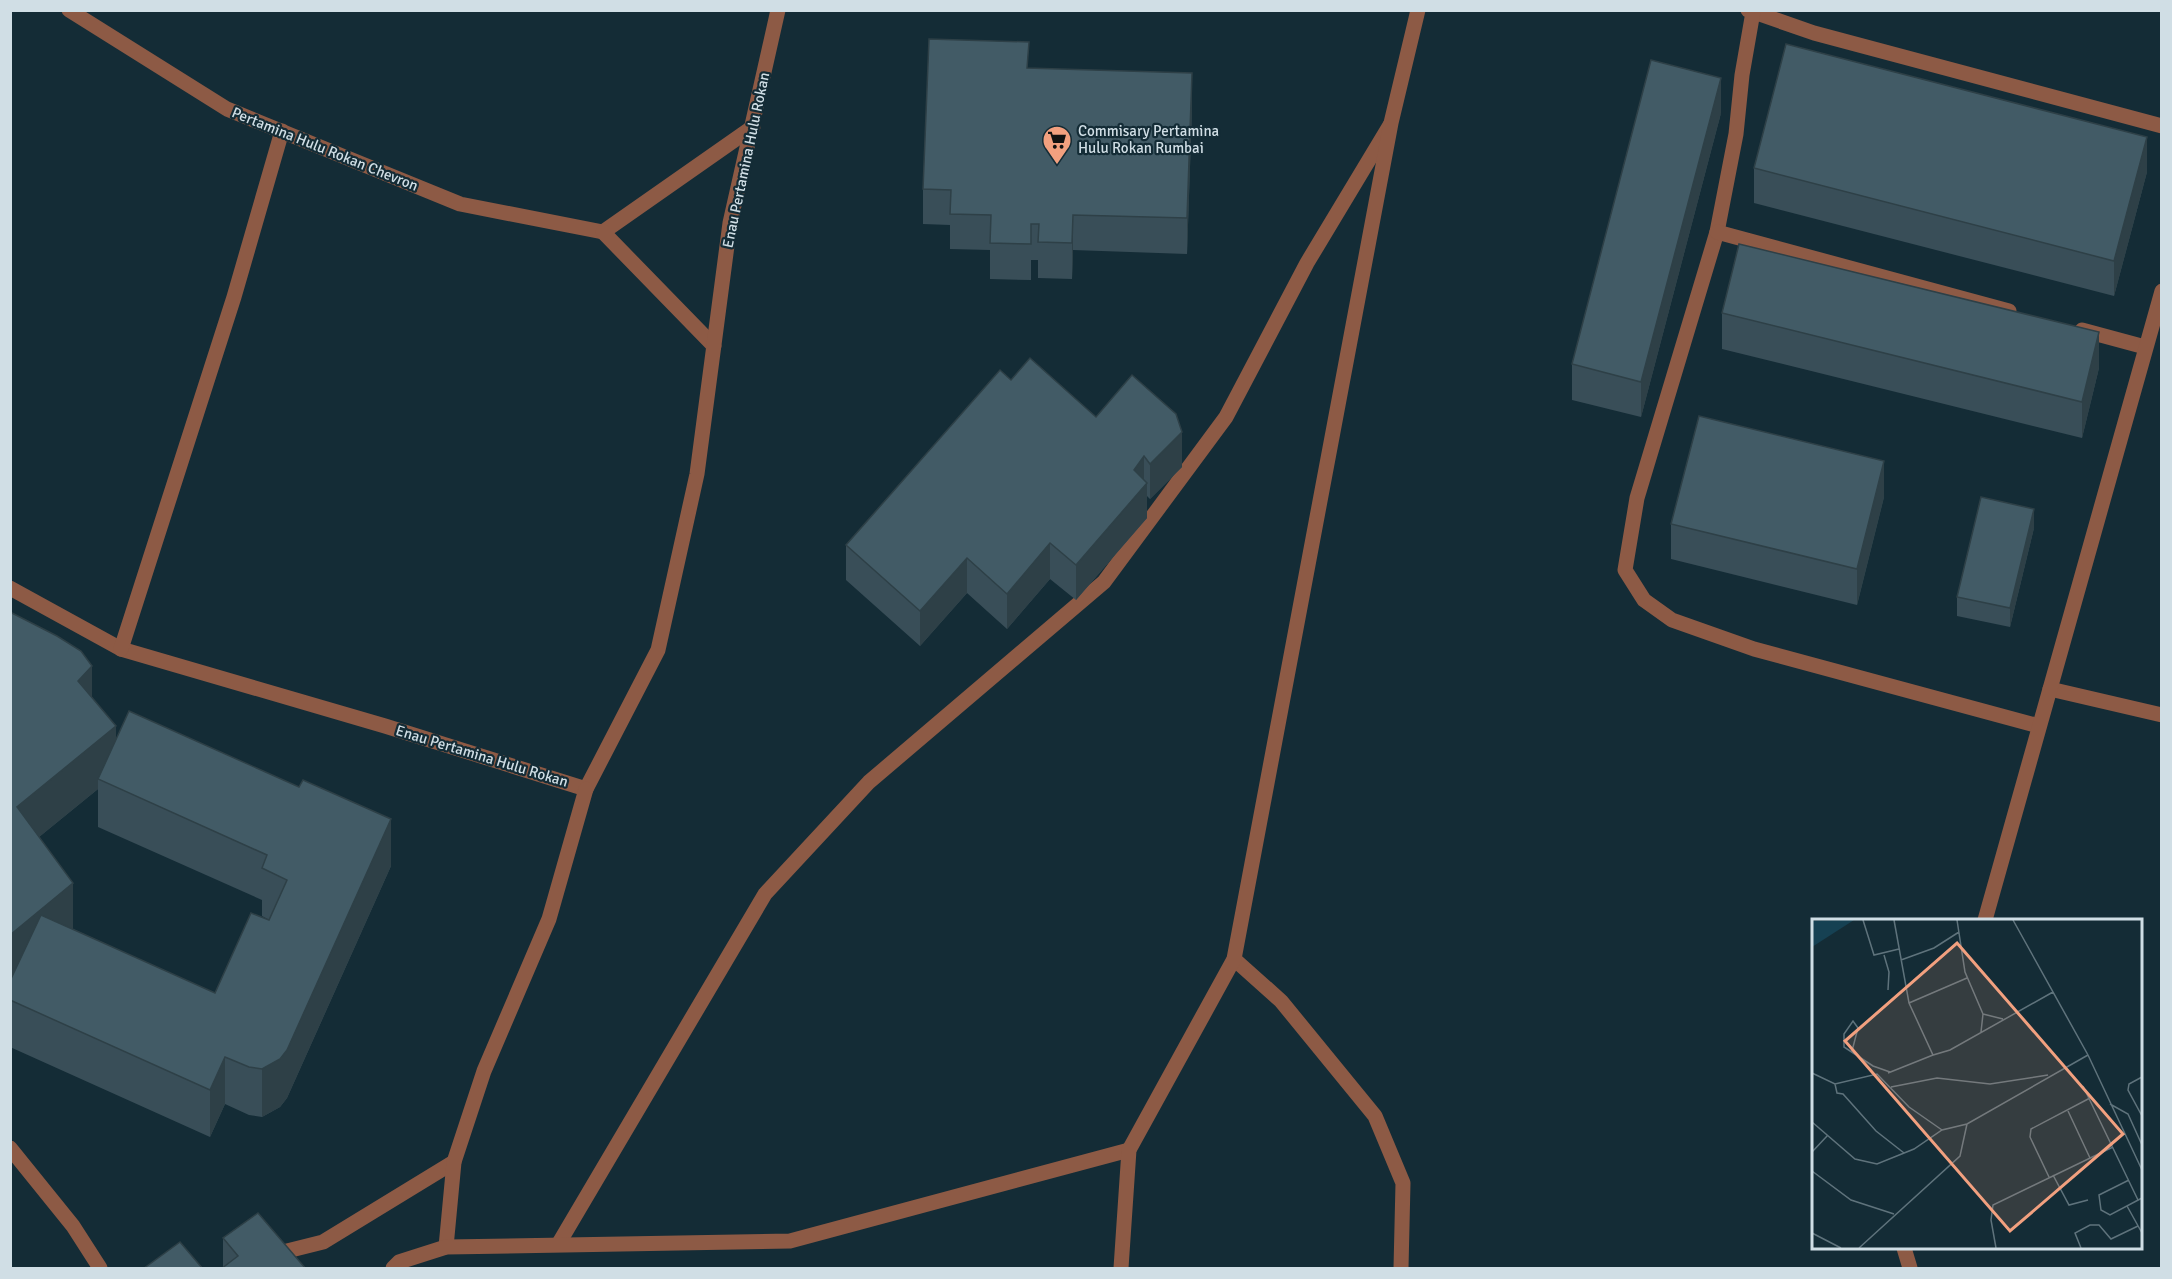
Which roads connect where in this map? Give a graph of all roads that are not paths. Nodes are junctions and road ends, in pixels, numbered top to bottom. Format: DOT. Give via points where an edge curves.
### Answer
graph roads {
  1 [pos="69,10"];
  2 [pos="778,10"];
  3 [pos="1418,10"];
  4 [pos="1751,11"];
  5 [pos="1391,123"];
  6 [pos="2162,126"];
  7 [pos="753,127"];
  8 [pos="282,131"];
  9 [pos="603,232"];
  10 [pos="1717,232"];
  11 [pos="2162,291"];
  12 [pos="2030,316"];
  13 [pos="2064,326"];
  14 [pos="714,346"];
  15 [pos="2145,347"];
  16 [pos="10,588"];
  17 [pos="121,649"];
  18 [pos="2050,689"];
  19 [pos="2162,715"];
  20 [pos="2039,726"];
  21 [pos="586,789"];
  22 [pos="1986,919"];
  23 [pos="1234,959"];
  24 [pos="10,1148"];
  25 [pos="1129,1150"];
  26 [pos="454,1162"];
  27 [pos="559,1243"];
  28 [pos="446,1247"];
  29 [pos="1904,1249"];
  30 [pos="252,1260"];
  31 [pos="100,1269"];
  32 [pos="393,1269"];
  33 [pos="1121,1269"];
  34 [pos="1401,1269"];
  35 [pos="1910,1269"];
  1 -- 8 [label="street, Pertamina Hulu Rokan Chevron" via="227,109"];
  2 -- 7 [label="street, Enau Pertamina Hulu Rokan"];
  3 -- 5 [label="street"];
  4 -- 6 [label="street" via="1814,33"];
  4 -- 10 [label="street" via="1737,134"];
  5 -- 23 [label="street"];
  5 -- 27 [label="street" via="1307,263 1226,417 1104,582 869,782 765,894"];
  7 -- 9 [label="street"];
  7 -- 14 [label="street, Enau Pertamina Hulu Rokan" via="730,224"];
  8 -- 9 [label="street, Pertamina Hulu Rokan Chevron" via="460,204"];
  8 -- 17 [label="street" via="234,297"];
  9 -- 14 [label="street"];
  10 -- 12 [label="street"];
  10 -- 20 [label="street" via="1637,498 1625,570 1644,600 1672,620 1754,649"];
  11 -- 15 [label="street"];
  13 -- 15 [label="street"];
  14 -- 21 [label="street, Enau Pertamina Hulu Rokan" via="698,474 658,650"];
  15 -- 18 [label="street"];
  16 -- 17 [label="street, Enau Pertamina Hulu Rokan"];
  17 -- 21 [label="street, Enau Pertamina Hulu Rokan"];
  18 -- 19 [label="street"];
  18 -- 20 [label="street"];
  20 -- 22 [label="street"];
  21 -- 26 [label="street" via="549,919 484,1071"];
  23 -- 25 [label="street"];
  23 -- 34 [label="street" via="1281,1001 1375,1116 1403,1183"];
  24 -- 31 [label="street" via="73,1226"];
  25 -- 27 [label="street" via="790,1241"];
  25 -- 33 [label="street"];
  26 -- 28 [label="street"];
  26 -- 30 [label="street" via="322,1242"];
  27 -- 28 [label="street"];
  28 -- 32 [label="street" via="399,1263"];
  29 -- 35 [label="street"];
}
